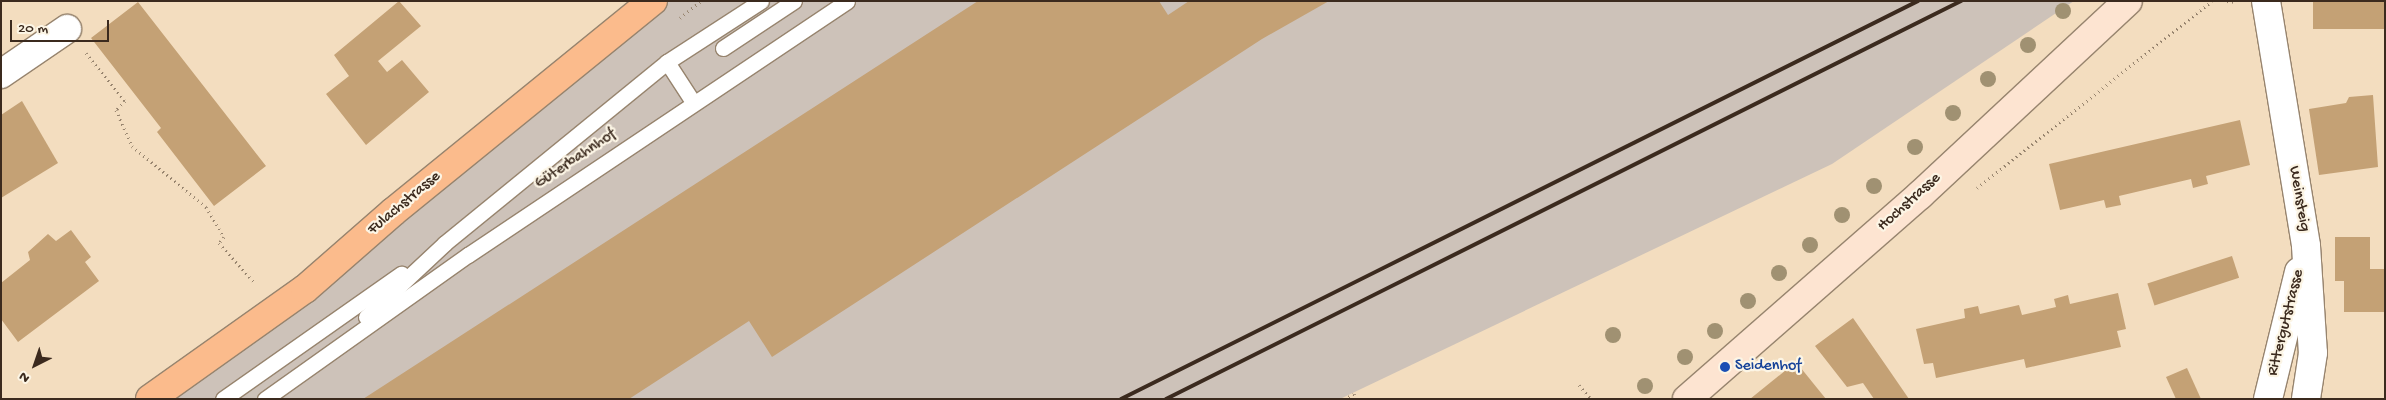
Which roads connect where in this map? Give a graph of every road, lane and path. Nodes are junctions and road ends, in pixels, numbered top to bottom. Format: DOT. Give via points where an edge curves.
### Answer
graph roads {
  1 [pos="653,1"];
  2 [pos="761,1"];
  3 [pos="794,1"];
  4 [pos="847,1"];
  5 [pos="2128,1"];
  6 [pos="2212,1"];
  7 [pos="2266,1"];
  8 [pos="67,29"];
  9 [pos="723,48"];
  10 [pos="667,62"];
  11 [pos="1,74"];
  12 [pos="694,102"];
  13 [pos="1972,192"];
  14 [pos="445,243"];
  15 [pos="2306,246"];
  16 [pos="254,282"];
  17 [pos="328,352"];
  18 [pos="1579,385"];
  19 [pos="150,399"];
  20 [pos="223,399"];
  21 [pos="266,399"];
  22 [pos="1344,399"];
  23 [pos="1357,399"];
  24 [pos="1591,399"];
  25 [pos="1687,399"];
  26 [pos="2268,399"];
  27 [pos="2306,399"];
  1 -- 19 [label="main road, Fulachstrasse" via="393,212 305,289"];
  2 -- 10 [label="lane, Güterbahnhof"];
  3 -- 9 [label="lane"];
  4 -- 12 [label="lane, Güterbahnhof"];
  5 -- 25 [label="street, Hochstrasse" via="1920,195"];
  6 -- 13 [label="path"];
  7 -- 15 [label="street, Weinsteig"];
  8 -- 11 [label="street"];
  8 -- 16 [label="path" via="125,102 116,110 132,146 206,207 224,237 219,243"];
  10 -- 12 [label="lane"];
  10 -- 14 [label="lane, Güterbahnhof"];
  12 -- 17 [label="lane, Güterbahnhof"];
  14 -- 17 [label="lane, Güterbahnhof"];
  14 -- 20 [label="lane"];
  15 -- 26 [label="street, Rittergutstrasse"];
  15 -- 27 [label="street, Weinsteig" via="2313,353"];
  17 -- 21 [label="lane, Güterbahnhof"];
  18 -- 24 [label="path"];
  22 -- 23 [label="path" via="1354,394"];
}
